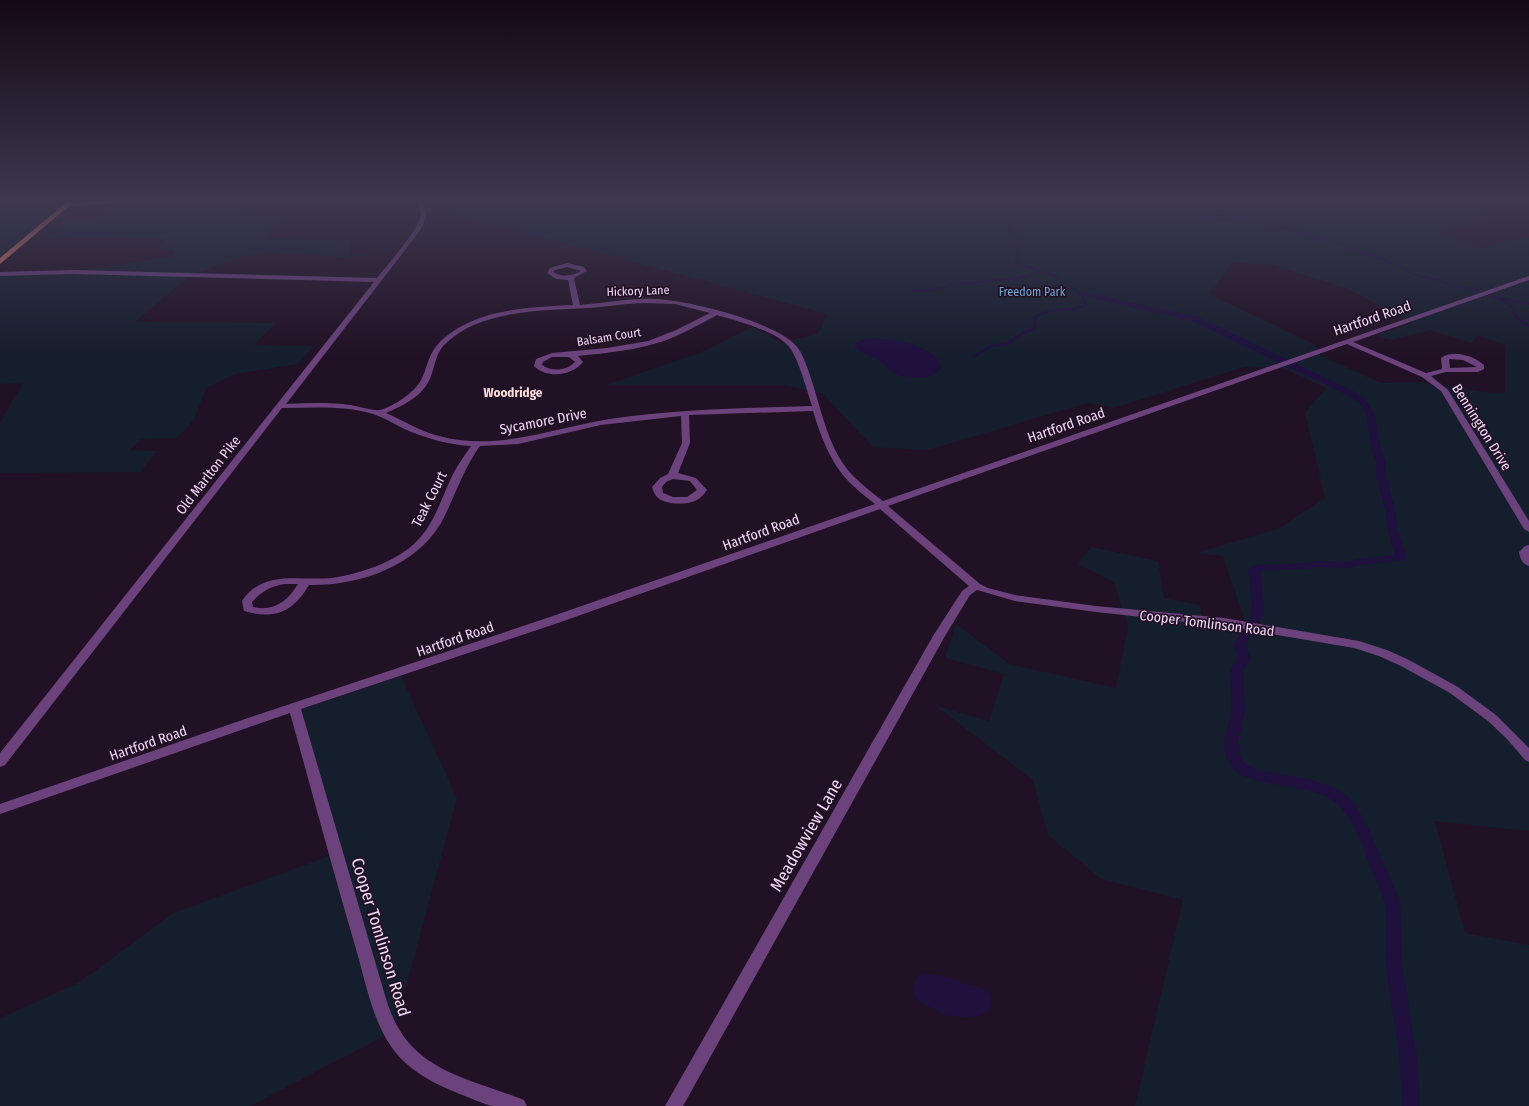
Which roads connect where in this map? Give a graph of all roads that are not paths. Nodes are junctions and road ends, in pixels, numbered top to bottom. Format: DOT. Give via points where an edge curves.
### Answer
graph roads {
  1 [pos="11,253"];
  2 [pos="400,253"];
  3 [pos="0,262"];
  4 [pos="0,274"];
  5 [pos="571,277"];
  6 [pos="1529,278"];
  7 [pos="378,280"];
  8 [pos="577,306"];
  9 [pos="715,313"];
  10 [pos="1347,342"];
  11 [pos="571,355"];
  12 [pos="1446,370"];
  13 [pos="1425,375"];
  14 [pos="279,406"];
  15 [pos="816,408"];
  16 [pos="380,414"];
  17 [pos="684,415"];
  18 [pos="477,444"];
  19 [pos="672,476"];
  20 [pos="881,504"];
  21 [pos="1529,530"];
  22 [pos="1529,548"];
  23 [pos="1529,563"];
  24 [pos="305,582"];
  25 [pos="976,586"];
  26 [pos="294,708"];
  27 [pos="1529,757"];
  28 [pos="0,762"];
  29 [pos="0,809"];
  30 [pos="518,1106"];
  31 [pos="674,1106"];
  1 -- 3 [label="highway"];
  2 -- 7 [label="street, Old Marlton Pike"];
  4 -- 7 [label="street" via="68,272"];
  5 -- 8 [label="street"];
  6 -- 10 [label="street, Hartford Road"];
  7 -- 14 [label="street, Old Marlton Pike"];
  8 -- 9 [label="street, Hickory Lane" via="664,301"];
  8 -- 16 [label="street, Hickory Lane" via="513,313 462,329 436,351 427,378 420,389"];
  9 -- 11 [label="street, Balsam Court" via="684,331 641,345"];
  9 -- 15 [label="street, Hickory Lane" via="769,330 789,342 798,356"];
  10 -- 13 [label="street, Bennington Drive"];
  10 -- 20 [label="street, Hartford Road"];
  11 -- 11 [label="street, Balsam Court" via="544,357 538,366 550,372 569,370 579,362"];
  12 -- 13 [label="street"];
  13 -- 21 [label="street, Bennington Drive" via="1448,396"];
  14 -- 16 [label="street, Sycamore Drive" via="336,406"];
  14 -- 28 [label="street, Old Marlton Pike"];
  15 -- 17 [label="street, Sycamore Drive"];
  15 -- 20 [label="street, Hickory Lane" via="829,447 839,466"];
  16 -- 18 [label="street, Sycamore Drive" via="418,432 446,440"];
  17 -- 18 [label="street, Sycamore Drive" via="616,420 521,442"];
  17 -- 19 [label="street" via="685,448"];
  18 -- 24 [label="street, Teak Court" via="458,473 441,513 421,543 399,559 372,571 331,581"];
  20 -- 25 [label="street, Cooper Tomlinson Road"];
  20 -- 26 [label="street, Hartford Road" via="562,618"];
  22 -- 23 [label="street" via="1524,552"];
  24 -- 24 [label="street, Teak Court" via="279,581 263,585 247,601 248,609 266,613 282,609 299,594"];
  25 -- 27 [label="street, Cooper Tomlinson Road" via="1016,598 1224,622 1355,644 1405,663 1454,690 1492,718"];
  25 -- 31 [label="street, Meadowview Lane" via="966,593 939,636"];
  26 -- 29 [label="street, Hartford Road"];
  26 -- 30 [label="street, Cooper Tomlinson Road" via="347,896 384,1016 392,1032 410,1057 443,1078"];
}
